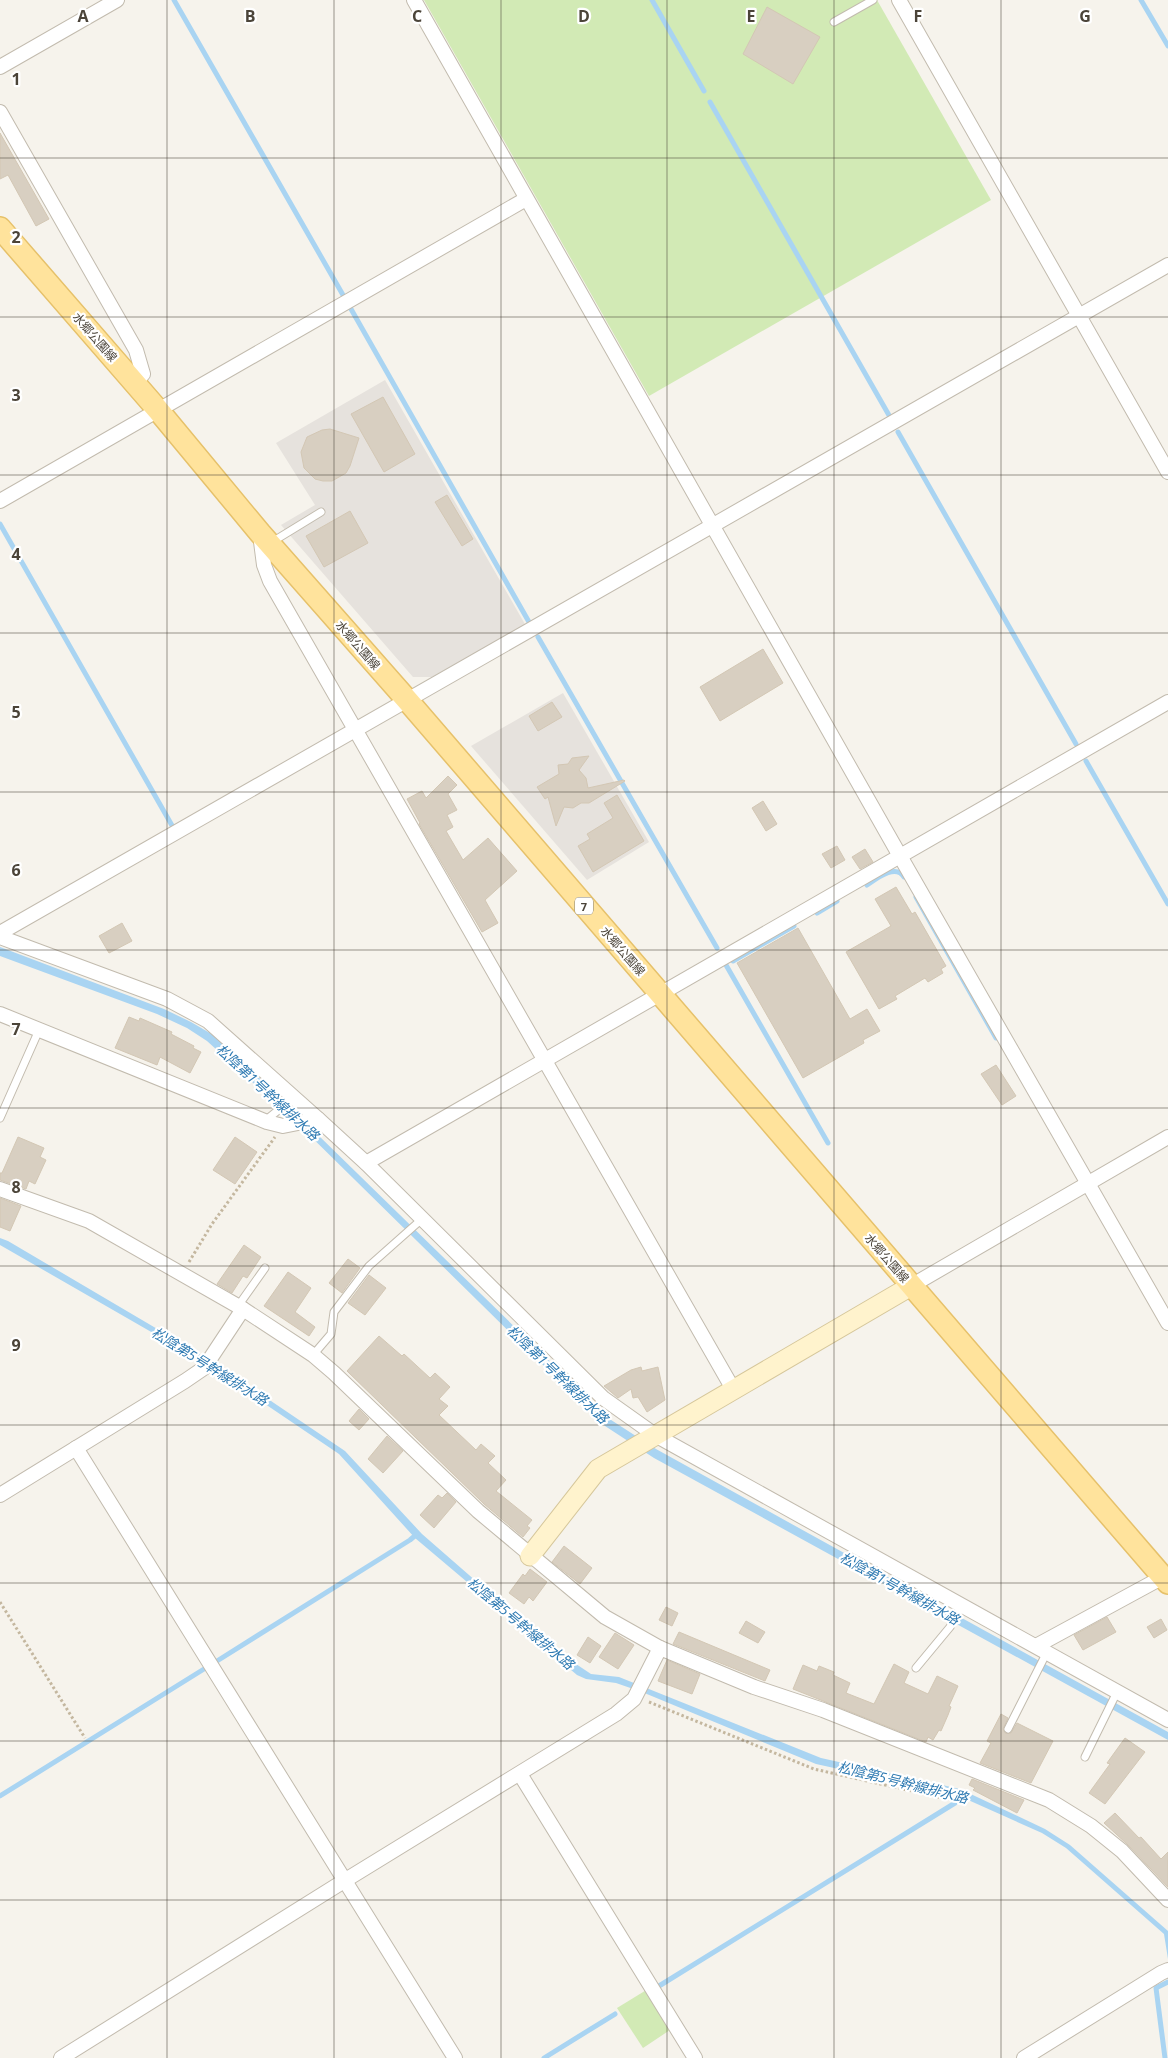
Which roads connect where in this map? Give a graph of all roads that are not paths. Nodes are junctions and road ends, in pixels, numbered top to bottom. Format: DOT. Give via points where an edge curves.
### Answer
graph roads {
  1 [pos="117,0"];
  2 [pos="414,0"];
  3 [pos="874,0"];
  4 [pos="899,0"];
  5 [pos="834,22"];
  6 [pos="0,67"];
  7 [pos="0,112"];
  8 [pos="526,199"];
  9 [pos="0,228"];
  10 [pos="1168,265"];
  11 [pos="1078,315"];
  12 [pos="135,383"];
  13 [pos="158,410"];
  14 [pos="1168,472"];
  15 [pos="0,501"];
  16 [pos="321,512"];
  17 [pos="712,526"];
  18 [pos="265,538"];
  19 [pos="408,701"];
  20 [pos="1168,702"];
  21 [pos="355,731"];
  22 [pos="900,856"];
  23 [pos="0,935"];
  24 [pos="660,994"];
  25 [pos="0,1014"];
  26 [pos="39,1030"];
  27 [pos="544,1060"];
  28 [pos="292,1099"];
  29 [pos="0,1118"];
  30 [pos="316,1120"];
  31 [pos="265,1121"];
  32 [pos="1168,1137"];
  33 [pos="366,1163"];
  34 [pos="1088,1182"];
  35 [pos="0,1189"];
  36 [pos="420,1221"];
  37 [pos="265,1268"];
  38 [pos="911,1286"];
  39 [pos="240,1307"];
  40 [pos="1168,1324"];
  41 [pos="313,1356"];
  42 [pos="733,1389"];
  43 [pos="652,1436"];
  44 [pos="76,1448"];
  45 [pos="0,1495"];
  46 [pos="530,1556"];
  47 [pos="1165,1576"];
  48 [pos="961,1607"];
  49 [pos="660,1648"];
  50 [pos="1043,1652"];
  51 [pos="916,1668"];
  52 [pos="1116,1694"];
  53 [pos="1168,1720"];
  54 [pos="1008,1729"];
  55 [pos="1085,1757"];
  56 [pos="520,1774"];
  57 [pos="344,1880"];
  58 [pos="1168,1900"];
  59 [pos="1168,1970"];
  60 [pos="61,2058"];
  61 [pos="455,2058"];
  62 [pos="695,2058"];
  63 [pos="1024,2058"];
  1 -- 6 [label="street"];
  2 -- 8 [label="street"];
  3 -- 5 [label="lane"];
  4 -- 11 [label="street"];
  7 -- 12 [label="street" via="136,350 144,374"];
  8 -- 13 [label="street"];
  8 -- 17 [label="street"];
  9 -- 12 [label="main road, 水郷公園線 / 7"];
  10 -- 11 [label="street"];
  11 -- 14 [label="street"];
  11 -- 17 [label="street"];
  12 -- 13 [label="main road, 水郷公園線 / 7"];
  13 -- 15 [label="street"];
  13 -- 18 [label="main road, 水郷公園線 / 7"];
  16 -- 18 [label="lane"];
  17 -- 19 [label="street"];
  17 -- 22 [label="street"];
  18 -- 19 [label="main road, 水郷公園線 / 7"];
  18 -- 21 [label="street" via="264,565 270,582"];
  19 -- 21 [label="street"];
  19 -- 24 [label="main road, 水郷公園線 / 7"];
  20 -- 22 [label="street"];
  21 -- 23 [label="street"];
  21 -- 27 [label="street"];
  22 -- 24 [label="street"];
  22 -- 34 [label="street"];
  23 -- 28 [label="street" via="187,1009 208,1021"];
  24 -- 27 [label="street"];
  24 -- 38 [label="main road, 水郷公園線 / 7"];
  25 -- 26 [label="street"];
  26 -- 29 [label="lane"];
  26 -- 31 [label="street"];
  27 -- 33 [label="street"];
  27 -- 42 [label="street"];
  28 -- 30 [label="street"];
  28 -- 31 [label="lane"];
  30 -- 31 [label="street" via="285,1126"];
  30 -- 33 [label="street"];
  32 -- 34 [label="street"];
  33 -- 36 [label="street"];
  34 -- 38 [label="street"];
  34 -- 40 [label="street"];
  35 -- 39 [label="street" via="89,1221"];
  36 -- 41 [label="lane" via="369,1266 334,1312 331,1334"];
  36 -- 43 [label="street" via="603,1398"];
  37 -- 39 [label="lane"];
  38 -- 42 [label="street"];
  38 -- 47 [label="main road, 水郷公園線 / 7"];
  39 -- 41 [label="street"];
  39 -- 44 [label="street" via="204,1368"];
  41 -- 46 [label="street"];
  42 -- 43 [label="street"];
  43 -- 46 [label="street" via="598,1469"];
  43 -- 48 [label="street"];
  44 -- 45 [label="street"];
  44 -- 57 [label="street"];
  46 -- 49 [label="street" via="605,1617"];
  47 -- 50 [label="street"];
  48 -- 50 [label="street"];
  48 -- 51 [label="lane" via="950,1627"];
  49 -- 56 [label="street" via="636,1695 616,1714"];
  49 -- 58 [label="street" via="1049,1800 1091,1826 1122,1851"];
  50 -- 52 [label="street"];
  50 -- 54 [label="lane" via="1037,1672"];
  52 -- 53 [label="street"];
  52 -- 55 [label="lane"];
  56 -- 57 [label="street"];
  56 -- 62 [label="street"];
  57 -- 60 [label="street"];
  57 -- 61 [label="street"];
  59 -- 63 [label="street"];
}
